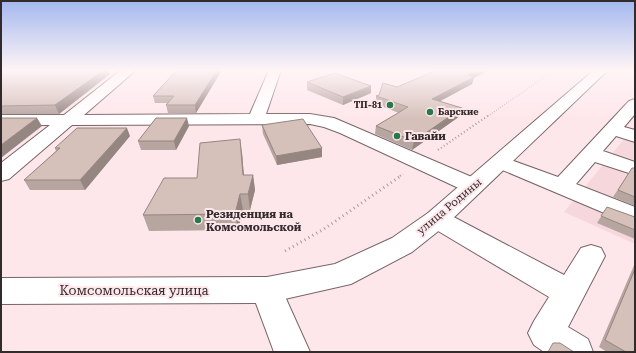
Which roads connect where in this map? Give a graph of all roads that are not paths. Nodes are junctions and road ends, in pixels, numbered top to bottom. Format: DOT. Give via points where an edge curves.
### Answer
graph roads {
  1 [pos="108,86"];
  2 [pos="269,86"];
  3 [pos="583,86"];
  4 [pos="634,107"];
  5 [pos="256,119"];
  6 [pos="1,120"];
  7 [pos="66,120"];
  8 [pos="612,129"];
  9 [pos="635,136"];
  10 [pos="591,154"];
  11 [pos="500,162"];
  12 [pos="635,169"];
  13 [pos="1,174"];
  14 [pos="474,186"];
  15 [pos="562,187"];
  16 [pos="635,217"];
  17 [pos="437,219"];
  18 [pos="591,256"];
  19 [pos="267,290"];
  20 [pos="1,291"];
  21 [pos="569,293"];
  22 [pos="292,352"];
  23 [pos="575,352"];
  1 -- 7 [label="street"];
  2 -- 5 [label="street"];
  3 -- 11 [label="street, улица Родины"];
  4 -- 8 [label="street"];
  5 -- 7 [label="street"];
  5 -- 14 [label="street" via="328,122"];
  6 -- 7 [label="street"];
  7 -- 13 [label="street"];
  8 -- 9 [label="street"];
  8 -- 10 [label="street"];
  10 -- 12 [label="street"];
  10 -- 15 [label="street"];
  11 -- 14 [label="street, улица Родины"];
  11 -- 15 [label="street"];
  14 -- 17 [label="street, улица Родины"];
  15 -- 16 [label="street"];
  17 -- 19 [label="street, улица Родины" via="402,245 340,275"];
  17 -- 21 [label="street"];
  18 -- 21 [label="street"];
  19 -- 20 [label="street, Комсомольская улица"];
  19 -- 22 [label="street"];
  21 -- 23 [label="street" via="546,333"];
}
